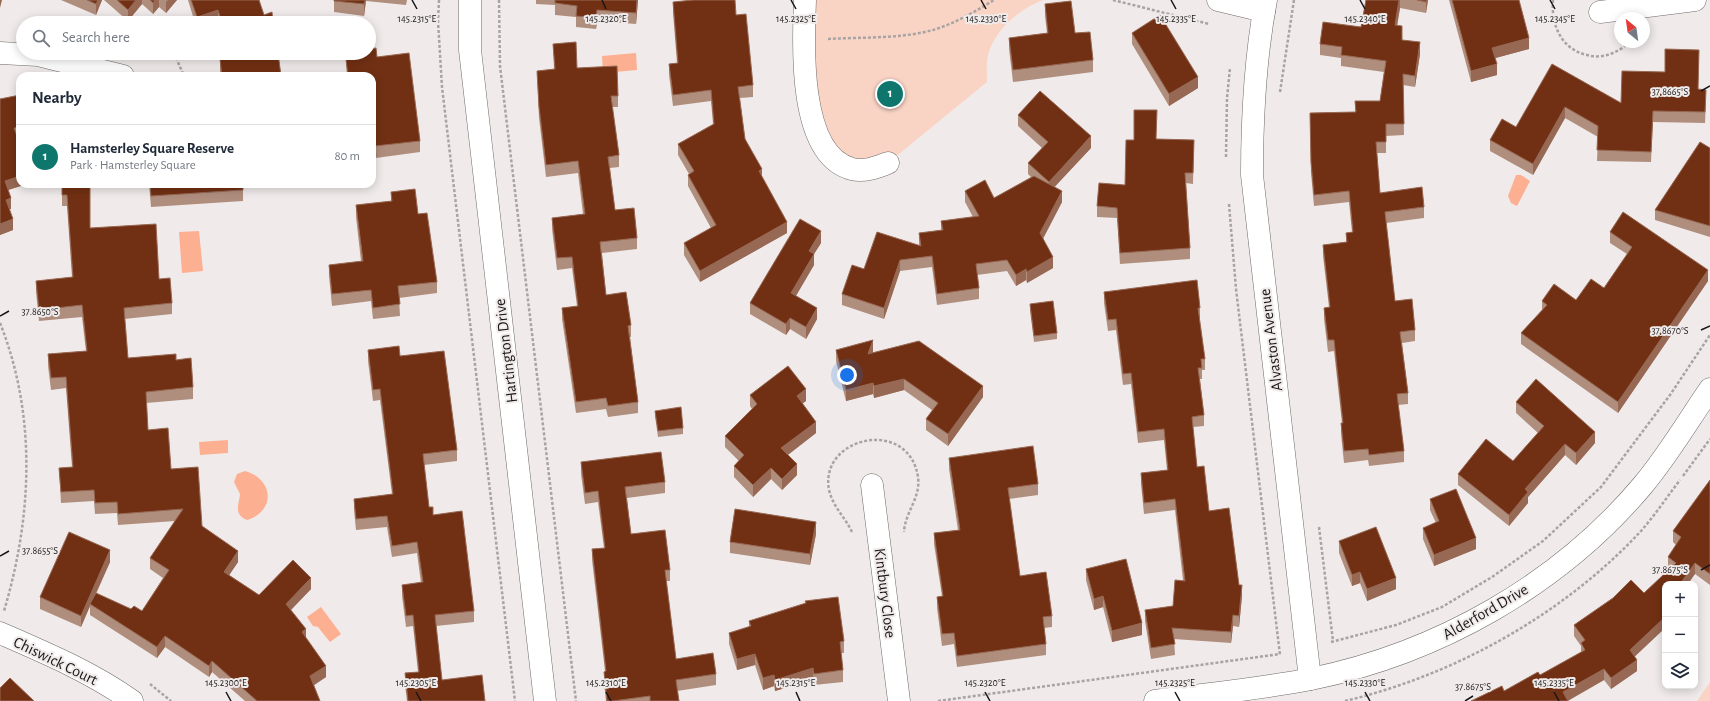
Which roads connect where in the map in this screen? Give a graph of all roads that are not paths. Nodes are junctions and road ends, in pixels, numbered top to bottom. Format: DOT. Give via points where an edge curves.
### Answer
graph roads {
  1 [pos="470,0"];
  2 [pos="805,0"];
  3 [pos="1218,0"];
  4 [pos="1694,0"];
  5 [pos="1265,5"];
  6 [pos="1600,12"];
  7 [pos="0,53"];
  8 [pos="16,54"];
  9 [pos="58,60"];
  10 [pos="107,72"];
  11 [pos="888,163"];
  12 [pos="1710,389"];
  13 [pos="872,485"];
  14 [pos="0,633"];
  15 [pos="1310,679"];
  16 [pos="132,701"];
  17 [pos="545,701"];
  18 [pos="899,701"];
  19 [pos="1155,701"];
  1 -- 17 [label="street, Hartington Drive" via="470,50"];
  2 -- 11 [label="street" via="804,41 808,104 820,140 828,154 839,164 853,169 869,170"];
  3 -- 5 [label="street"];
  4 -- 6 [label="street"];
  5 -- 15 [label="street, Alvaston Avenue" via="1254,81 1252,175"];
  7 -- 8 [label="street"];
  9 -- 10 [label="street"];
  12 -- 15 [label="street, Alderford Drive" via="1642,486 1589,539 1538,580 1486,614 1438,638 1372,663"];
  13 -- 18 [label="street, Kintbury Close"];
  14 -- 16 [label="street, Chiswick Court" via="69,663"];
  15 -- 19 [label="street, Alderford Drive"];
}
